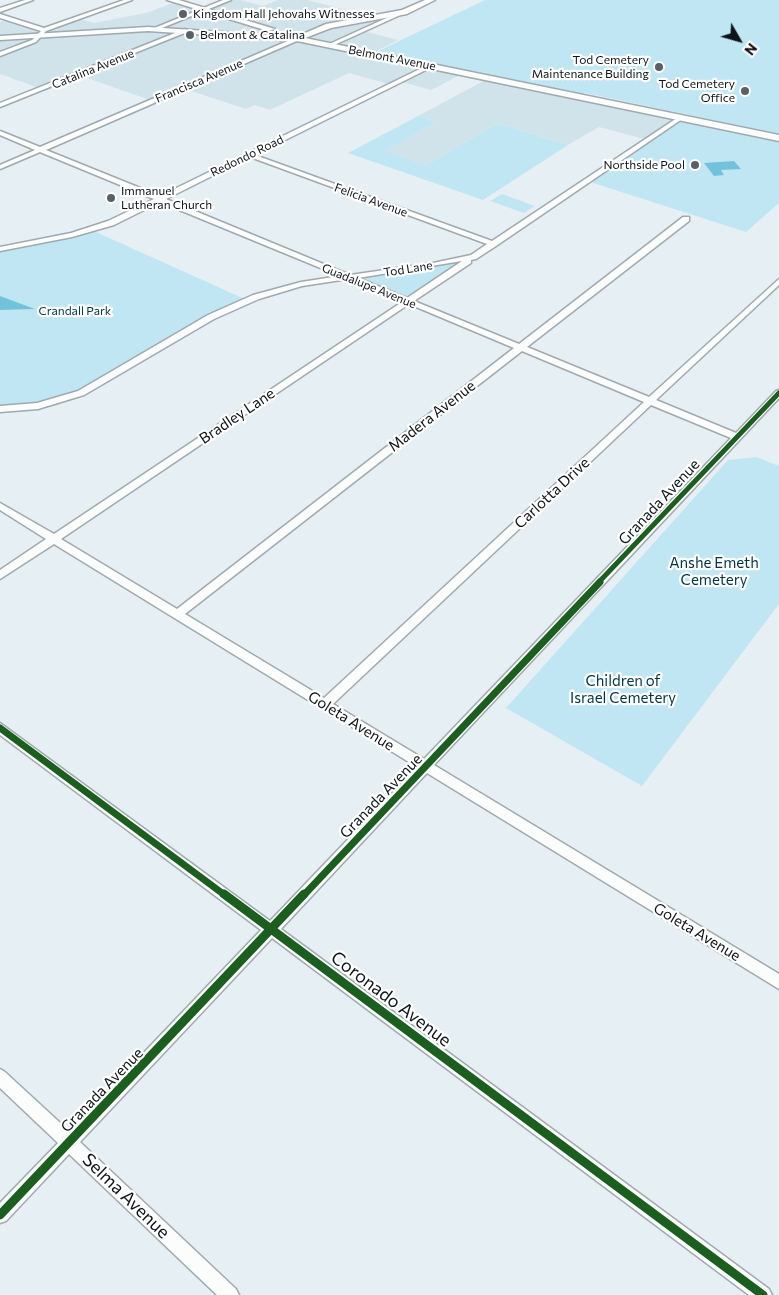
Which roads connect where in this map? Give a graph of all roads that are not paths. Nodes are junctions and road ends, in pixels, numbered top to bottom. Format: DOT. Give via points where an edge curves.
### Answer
graph roads {
  1 [pos="30,0"];
  2 [pos="129,0"];
  3 [pos="171,0"];
  4 [pos="228,0"];
  5 [pos="430,0"];
  6 [pos="0,10"];
  7 [pos="203,10"];
  8 [pos="404,12"];
  9 [pos="0,16"];
  10 [pos="240,21"];
  11 [pos="155,29"];
  12 [pos="185,31"];
  13 [pos="41,33"];
  14 [pos="268,35"];
  15 [pos="0,38"];
  16 [pos="297,39"];
  17 [pos="330,46"];
  18 [pos="0,54"];
  19 [pos="432,65"];
  20 [pos="0,106"];
  21 [pos="682,117"];
  22 [pos="0,134"];
  23 [pos="779,138"];
  24 [pos="39,150"];
  25 [pos="250,155"];
  26 [pos="0,167"];
  27 [pos="160,199"];
  28 [pos="686,219"];
  29 [pos="493,244"];
  30 [pos="0,249"];
  31 [pos="474,257"];
  32 [pos="348,277"];
  33 [pos="779,281"];
  34 [pos="407,301"];
  35 [pos="520,348"];
  36 [pos="779,393"];
  37 [pos="650,401"];
  38 [pos="0,408"];
  39 [pos="737,437"];
  40 [pos="0,506"];
  41 [pos="53,539"];
  42 [pos="0,575"];
  43 [pos="178,614"];
  44 [pos="325,704"];
  45 [pos="0,728"];
  46 [pos="426,767"];
  47 [pos="272,930"];
  48 [pos="779,982"];
  49 [pos="0,1077"];
  50 [pos="69,1142"];
  51 [pos="0,1215"];
  52 [pos="230,1295"];
  53 [pos="763,1295"];
  1 -- 6 [label="street"];
  2 -- 13 [label="street"];
  3 -- 7 [label="main road"];
  4 -- 7 [label="street"];
  5 -- 8 [label="main road"];
  7 -- 10 [label="main road"];
  7 -- 11 [label="street"];
  8 -- 16 [label="street, Francisca Avenue" via="329,26"];
  8 -- 17 [label="street"];
  9 -- 13 [label="street"];
  10 -- 14 [label="main road"];
  10 -- 16 [label="main road"];
  11 -- 12 [label="main road, Belmont Avenue"];
  11 -- 13 [label="main road, Belmont Avenue"];
  12 -- 14 [label="main road, Belmont Avenue"];
  12 -- 20 [label="street, Catalina Avenue"];
  13 -- 15 [label="main road, Belmont Avenue"];
  13 -- 18 [label="street" via="26,44"];
  14 -- 16 [label="main road, Belmont Avenue"];
  16 -- 17 [label="main road, Belmont Avenue"];
  16 -- 24 [label="street, Francisca Avenue"];
  17 -- 19 [label="main road, Belmont Avenue"];
  19 -- 21 [label="main road, Belmont Avenue"];
  19 -- 25 [label="street, Redondo Road"];
  21 -- 23 [label="main road, Belmont Avenue"];
  21 -- 29 [label="street, Tod Lane"];
  22 -- 24 [label="street, Guadalupe Avenue"];
  24 -- 26 [label="street, Francisca Avenue"];
  24 -- 27 [label="street, Guadalupe Avenue"];
  25 -- 27 [label="street, Redondo Road"];
  25 -- 29 [label="street, Felicia Avenue"];
  27 -- 30 [label="street, Redondo Road" via="97,228"];
  27 -- 32 [label="street, Guadalupe Avenue"];
  28 -- 35 [label="street, Madera Avenue"];
  29 -- 31 [label="street, Tod Lane"];
  31 -- 32 [label="street, Tod Lane"];
  31 -- 34 [label="street, Bradley Lane"];
  32 -- 34 [label="street, Guadalupe Avenue"];
  32 -- 38 [label="street, Tod Lane" via="301,284 256,297 221,312 81,393 38,406"];
  33 -- 37 [label="street, Carlotta Drive"];
  34 -- 35 [label="street, Guadalupe Avenue"];
  34 -- 41 [label="street, Bradley Lane"];
  35 -- 37 [label="street, Guadalupe Avenue"];
  35 -- 43 [label="street, Madera Avenue"];
  36 -- 39 [label="street, Granada Avenue"];
  37 -- 39 [label="street, Guadalupe Avenue"];
  37 -- 44 [label="street, Carlotta Drive"];
  39 -- 46 [label="street, Granada Avenue"];
  40 -- 41 [label="street, Goleta Avenue"];
  41 -- 42 [label="street, Bradley Lane"];
  41 -- 43 [label="street, Goleta Avenue"];
  43 -- 44 [label="street, Goleta Avenue"];
  44 -- 46 [label="street, Goleta Avenue"];
  45 -- 47 [label="street, Coronado Avenue"];
  46 -- 47 [label="street, Granada Avenue"];
  46 -- 48 [label="street, Goleta Avenue"];
  47 -- 50 [label="street, Granada Avenue"];
  47 -- 53 [label="street, Coronado Avenue"];
  49 -- 50 [label="street, Selma Avenue"];
  50 -- 51 [label="street, Granada Avenue"];
  50 -- 52 [label="street, Selma Avenue"];
}
